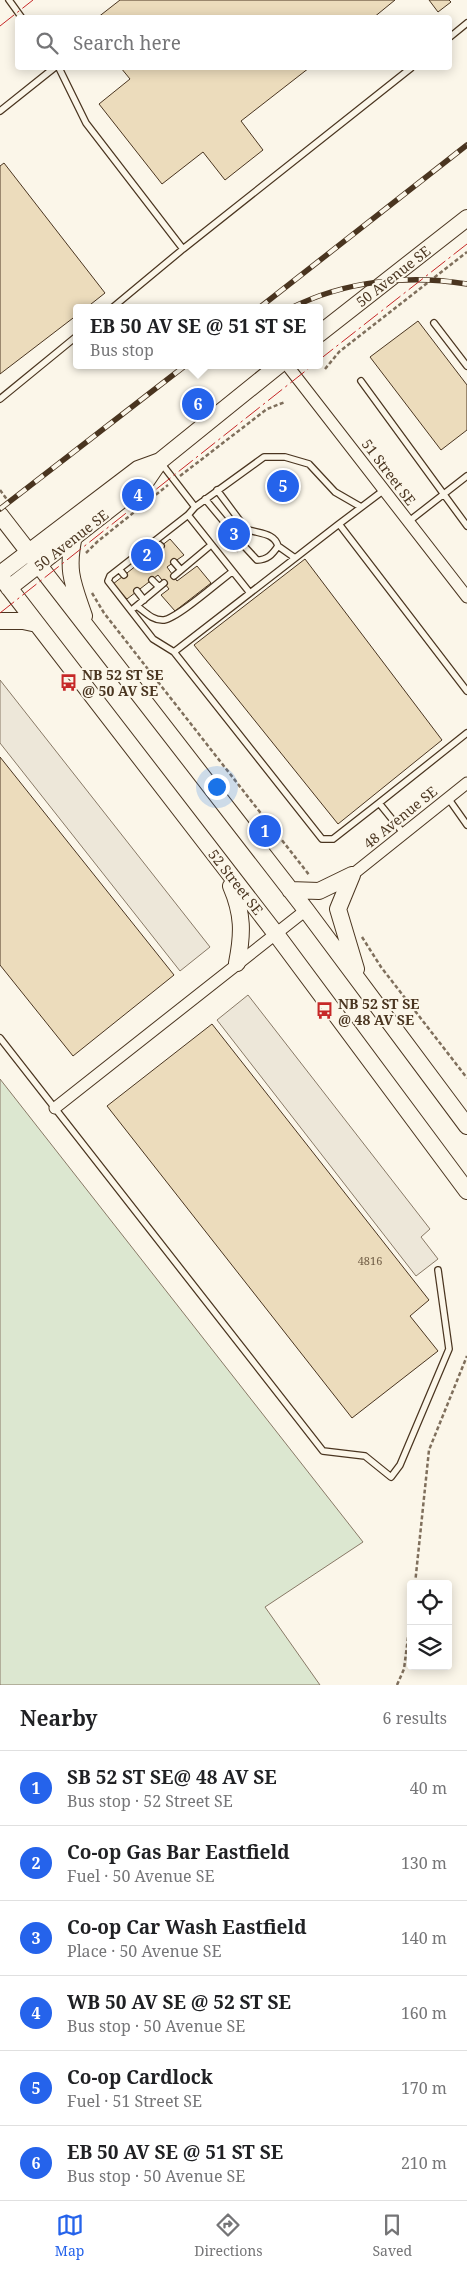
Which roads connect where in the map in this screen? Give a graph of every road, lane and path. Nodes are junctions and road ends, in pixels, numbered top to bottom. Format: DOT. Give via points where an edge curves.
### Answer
graph roads {
  1 [pos="9,0"];
  2 [pos="20,15"];
  3 [pos="467,23"];
  4 [pos="452,35"];
  5 [pos="51,70"];
  6 [pos="60,70"];
  7 [pos="408,70"];
  8 [pos="0,111"];
  9 [pos="467,218"];
  10 [pos="183,249"];
  11 [pos="467,252"];
  12 [pos="117,304"];
  13 [pos="434,323"];
  14 [pos="323,331"];
  15 [pos="73,339"];
  16 [pos="467,366"];
  17 [pos="274,369"];
  18 [pos="290,369"];
  19 [pos="325,369"];
  20 [pos="361,381"];
  21 [pos="0,399"];
  22 [pos="160,461"];
  23 [pos="467,476"];
  24 [pos="217,490"];
  25 [pos="384,490"];
  26 [pos="444,495"];
  27 [pos="205,499"];
  28 [pos="195,506"];
  29 [pos="361,507"];
  30 [pos="0,515"];
  31 [pos="188,515"];
  32 [pos="408,522"];
  33 [pos="225,523"];
  34 [pos="339,524"];
  35 [pos="467,526"];
  36 [pos="74,536"];
  37 [pos="155,541"];
  38 [pos="211,545"];
  39 [pos="161,546"];
  40 [pos="244,546"];
  41 [pos="278,546"];
  42 [pos="28,551"];
  43 [pos="134,557"];
  44 [pos="295,558"];
  45 [pos="174,562"];
  46 [pos="140,563"];
  47 [pos="39,565"];
  48 [pos="119,569"];
  49 [pos="180,570"];
  50 [pos="232,572"];
  51 [pos="124,575"];
  52 [pos="174,576"];
  53 [pos="152,580"];
  54 [pos="2,583"];
  55 [pos="137,591"];
  56 [pos="91,592"];
  57 [pos="250,593"];
  58 [pos="467,598"];
  59 [pos="144,600"];
  60 [pos="137,606"];
  61 [pos="130,610"];
  62 [pos="0,621"];
  63 [pos="37,624"];
  64 [pos="88,628"];
  65 [pos="174,652"];
  66 [pos="467,691"];
  67 [pos="467,733"];
  68 [pos="467,783"];
  69 [pos="448,798"];
  70 [pos="379,803"];
  71 [pos="467,825"];
  72 [pos="404,834"];
  73 [pos="223,865"];
  74 [pos="352,875"];
  75 [pos="290,890"];
  76 [pos="319,890"];
  77 [pos="306,910"];
  78 [pos="360,933"];
  79 [pos="276,934"];
  80 [pos="237,963"];
  81 [pos="361,982"];
  82 [pos="0,1038"];
  83 [pos="467,1078"];
  84 [pos="55,1108"];
  85 [pos="467,1126"];
  86 [pos="467,1191"];
  87 [pos="438,1270"];
  88 [pos="467,1356"];
  89 [pos="415,1580"];
  90 [pos="410,1625"];
  91 [pos="397,1685"];
  1 -- 2 [label="lane"];
  3 -- 4 [label="lane"];
  5 -- 8 [label="lane"];
  6 -- 10 [label="lane" via="86,123"];
  7 -- 10 [label="lane"];
  9 -- 14 [label="main road, 50 Avenue SE"];
  10 -- 12 [label="lane"];
  11 -- 19 [label="path" via="339,352"];
  13 -- 16 [label="lane"];
  15 -- 21 [label="lane"];
  17 -- 22 [label="main road, 50 Avenue SE"];
  18 -- 25 [label="street, 51 Street SE"];
  20 -- 26 [label="lane"];
  22 -- 28 [label="lane"];
  22 -- 36 [label="main road, 50 Avenue SE" via="147,480"];
  22 -- 42 [label="main road, 50 Avenue SE" via="138,469"];
  23 -- 26 [label="lane"];
  24 -- 27 [label="lane"];
  24 -- 29 [label="lane" via="264,457 285,456 309,464 335,492"];
  24 -- 41 [label="lane" via="246,529 270,535"];
  25 -- 29 [label="lane"];
  25 -- 32 [label="street, 51 Street SE"];
  26 -- 32 [label="lane"];
  26 -- 35 [label="lane"];
  27 -- 28 [label="lane"];
  27 -- 33 [label="lane"];
  28 -- 31 [label="lane"];
  29 -- 34 [label="lane"];
  30 -- 42 [label="main road"];
  31 -- 37 [label="lane"];
  31 -- 38 [label="lane"];
  32 -- 58 [label="street, 51 Street SE"];
  34 -- 44 [label="lane"];
  34 -- 66 [label="lane"];
  36 -- 47 [label="main road, 50 Avenue SE"];
  36 -- 64 [label="main road" via="69,558 70,574"];
  37 -- 39 [label="lane"];
  37 -- 43 [label="lane"];
  38 -- 49 [label="lane"];
  38 -- 50 [label="lane"];
  40 -- 41 [label="lane" via="257,560 264,560"];
  41 -- 44 [label="lane"];
  42 -- 47 [label="main road"];
  42 -- 54 [label="main road, 50 Avenue SE"];
  43 -- 46 [label="lane"];
  43 -- 48 [label="lane"];
  44 -- 57 [label="lane"];
  45 -- 49 [label="lane"];
  47 -- 54 [label="main road, 50 Avenue SE"];
  47 -- 64 [label="main road"];
  48 -- 51 [label="lane"];
  48 -- 61 [label="lane" via="108,582"];
  49 -- 52 [label="lane"];
  50 -- 57 [label="lane"];
  50 -- 60 [label="lane" via="165,620 155,619"];
  53 -- 59 [label="lane" via="162,585"];
  54 -- 63 [label="main road, 52 Street SE"];
  55 -- 59 [label="lane"];
  56 -- 76 [label="path" via="110,621 307,874 317,882"];
  57 -- 65 [label="lane"];
  59 -- 60 [label="lane"];
  60 -- 61 [label="lane"];
  61 -- 65 [label="lane" via="154,639"];
  62 -- 63 [label="main road" via="23,620"];
  63 -- 73 [label="main road, 52 Street SE"];
  64 -- 75 [label="main road"];
  65 -- 70 [label="lane" via="322,839 333,839"];
  67 -- 70 [label="lane"];
  68 -- 69 [label="street, 48 Avenue SE"];
  69 -- 71 [label="lane"];
  69 -- 72 [label="street, 48 Avenue SE"];
  70 -- 72 [label="lane"];
  72 -- 74 [label="street, 48 Avenue SE"];
  73 -- 79 [label="main road, 52 Street SE"];
  73 -- 80 [label="main road" via="240,907 242,938"];
  74 -- 76 [label="main road"];
  74 -- 81 [label="main road" via="338,909"];
  75 -- 76 [label="main road"];
  75 -- 77 [label="main road"];
  77 -- 79 [label="street"];
  77 -- 81 [label="main road"];
  78 -- 83 [label="path" via="382,968"];
  79 -- 80 [label="street"];
  79 -- 86 [label="main road, 52 Street SE"];
  80 -- 84 [label="street"];
  81 -- 85 [label="main road"];
  82 -- 84 [label="lane"];
  84 -- 87 [label="lane" via="322,1451 365,1456 391,1477 400,1465 449,1349"];
  88 -- 89 [label="path" via="429,1450"];
  90 -- 91 [label="path" via="404,1669"];
}
